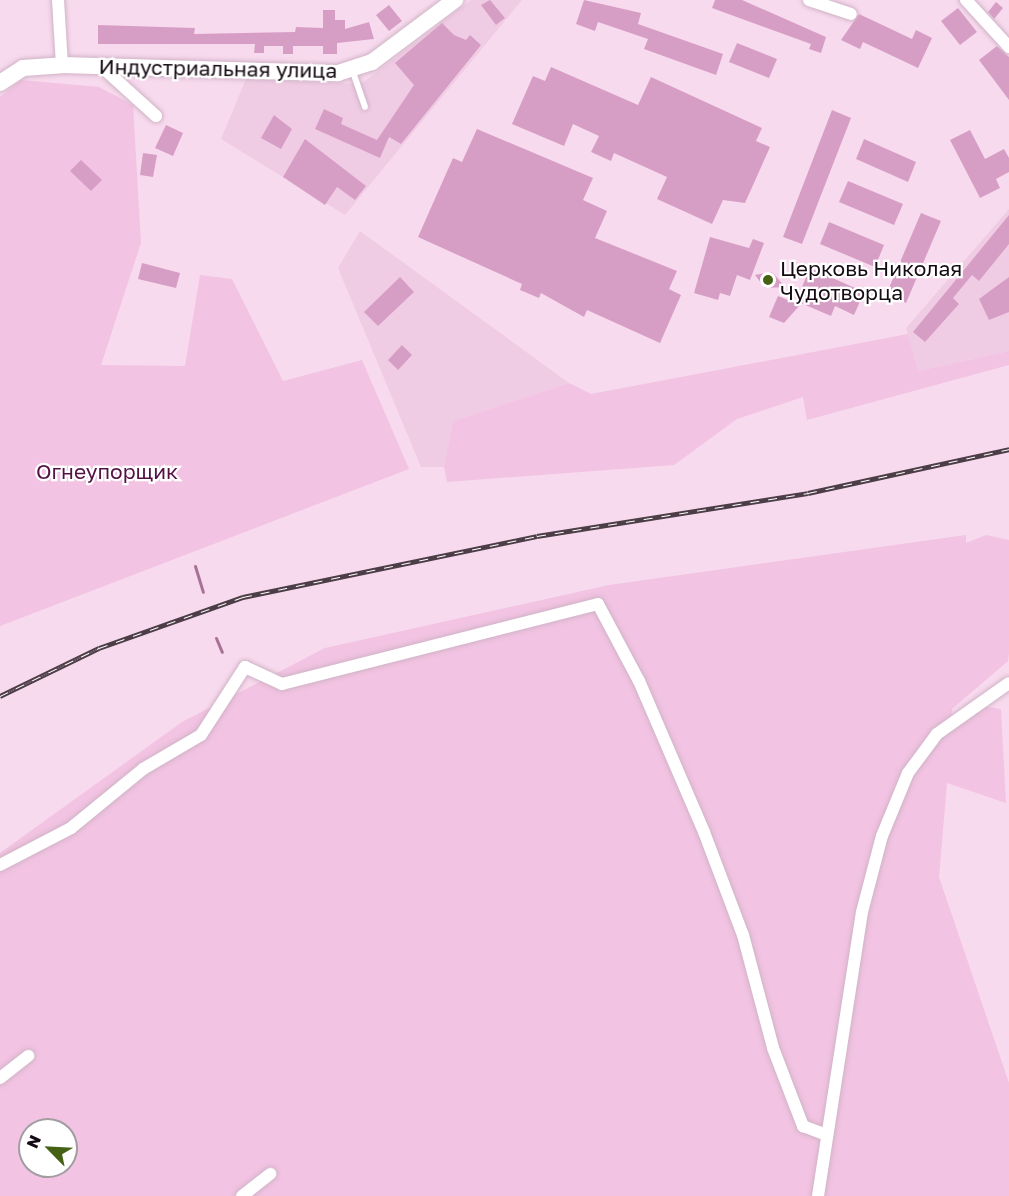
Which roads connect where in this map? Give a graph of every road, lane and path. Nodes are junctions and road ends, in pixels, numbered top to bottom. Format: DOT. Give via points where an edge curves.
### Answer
graph roads {
  1 [pos="58,0"];
  2 [pos="455,0"];
  3 [pos="808,0"];
  4 [pos="966,0"];
  5 [pos="851,14"];
  6 [pos="1009,48"];
  7 [pos="62,65"];
  8 [pos="102,67"];
  9 [pos="352,69"];
  10 [pos="0,83"];
  11 [pos="365,107"];
  12 [pos="156,116"];
  13 [pos="1009,683"];
  14 [pos="0,865"];
  15 [pos="28,1056"];
  16 [pos="0,1078"];
  17 [pos="826,1135"];
  18 [pos="270,1174"];
  19 [pos="242,1196"];
  20 [pos="818,1196"];
  1 -- 7 [label="street"];
  2 -- 9 [label="street, Индустриальная улица" via="372,62"];
  3 -- 5 [label="street"];
  4 -- 6 [label="street"];
  7 -- 8 [label="street, Индустриальная улица"];
  7 -- 10 [label="street, Индустриальная улица" via="23,68"];
  8 -- 9 [label="street, Индустриальная улица" via="338,73"];
  8 -- 12 [label="street"];
  9 -- 11 [label="lane"];
  13 -- 17 [label="street" via="937,734 908,773 882,836 862,912"];
  14 -- 17 [label="street" via="71,828 143,770 201,735 245,667 282,684 598,604 639,681 704,831 743,935 773,1048 803,1126"];
  15 -- 16 [label="street"];
  17 -- 20 [label="street"];
  18 -- 19 [label="street"];
}
